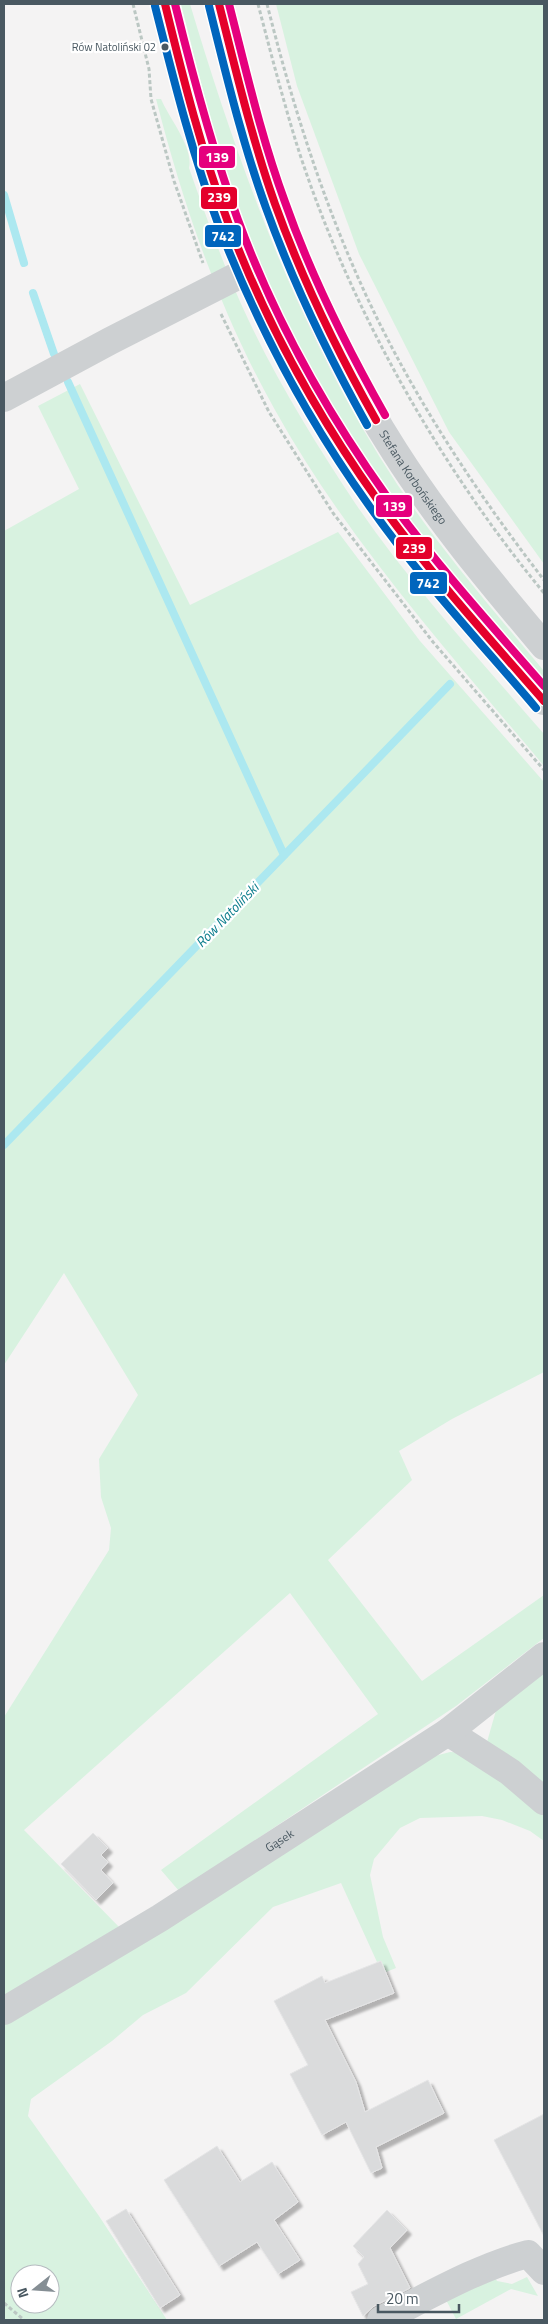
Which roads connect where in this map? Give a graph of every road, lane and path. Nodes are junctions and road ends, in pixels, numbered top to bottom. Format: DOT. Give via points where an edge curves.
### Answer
graph roads {
  1 [pos="165,4"];
  2 [pos="219,4"];
  3 [pos="258,4"];
  4 [pos="267,4"];
  5 [pos="249,270"];
  6 [pos="4,398"];
  7 [pos="544,580"];
  8 [pos="544,593"];
  9 [pos="544,646"];
  10 [pos="544,701"];
  11 [pos="544,1656"];
  12 [pos="448,1732"];
  13 [pos="544,1801"];
  14 [pos="4,2011"];
  15 [pos="536,2262"];
  16 [pos="4,2303"];
  17 [pos="24,2320"];
  18 [pos="381,2320"];
  1 -- 5 [label="street" via="216,188"];
  2 -- 9 [label="street, Stefana Korbońskiego" via="264,172 285,231 336,347 394,451 435,512"];
  3 -- 8 [label="path" via="297,143 362,307 414,405 456,473"];
  4 -- 7 [label="path" via="304,138 353,265 388,341 479,491"];
  5 -- 6 [label="street"];
  5 -- 10 [label="street" via="295,366 359,474 454,597"];
  11 -- 12 [label="street, Gąsek"];
  12 -- 13 [label="street" via="510,1772"];
  12 -- 14 [label="street, Gąsek" via="160,1918"];
  15 -- 18 [label="street" via="514,2258"];
  16 -- 17 [label="path"];
}
